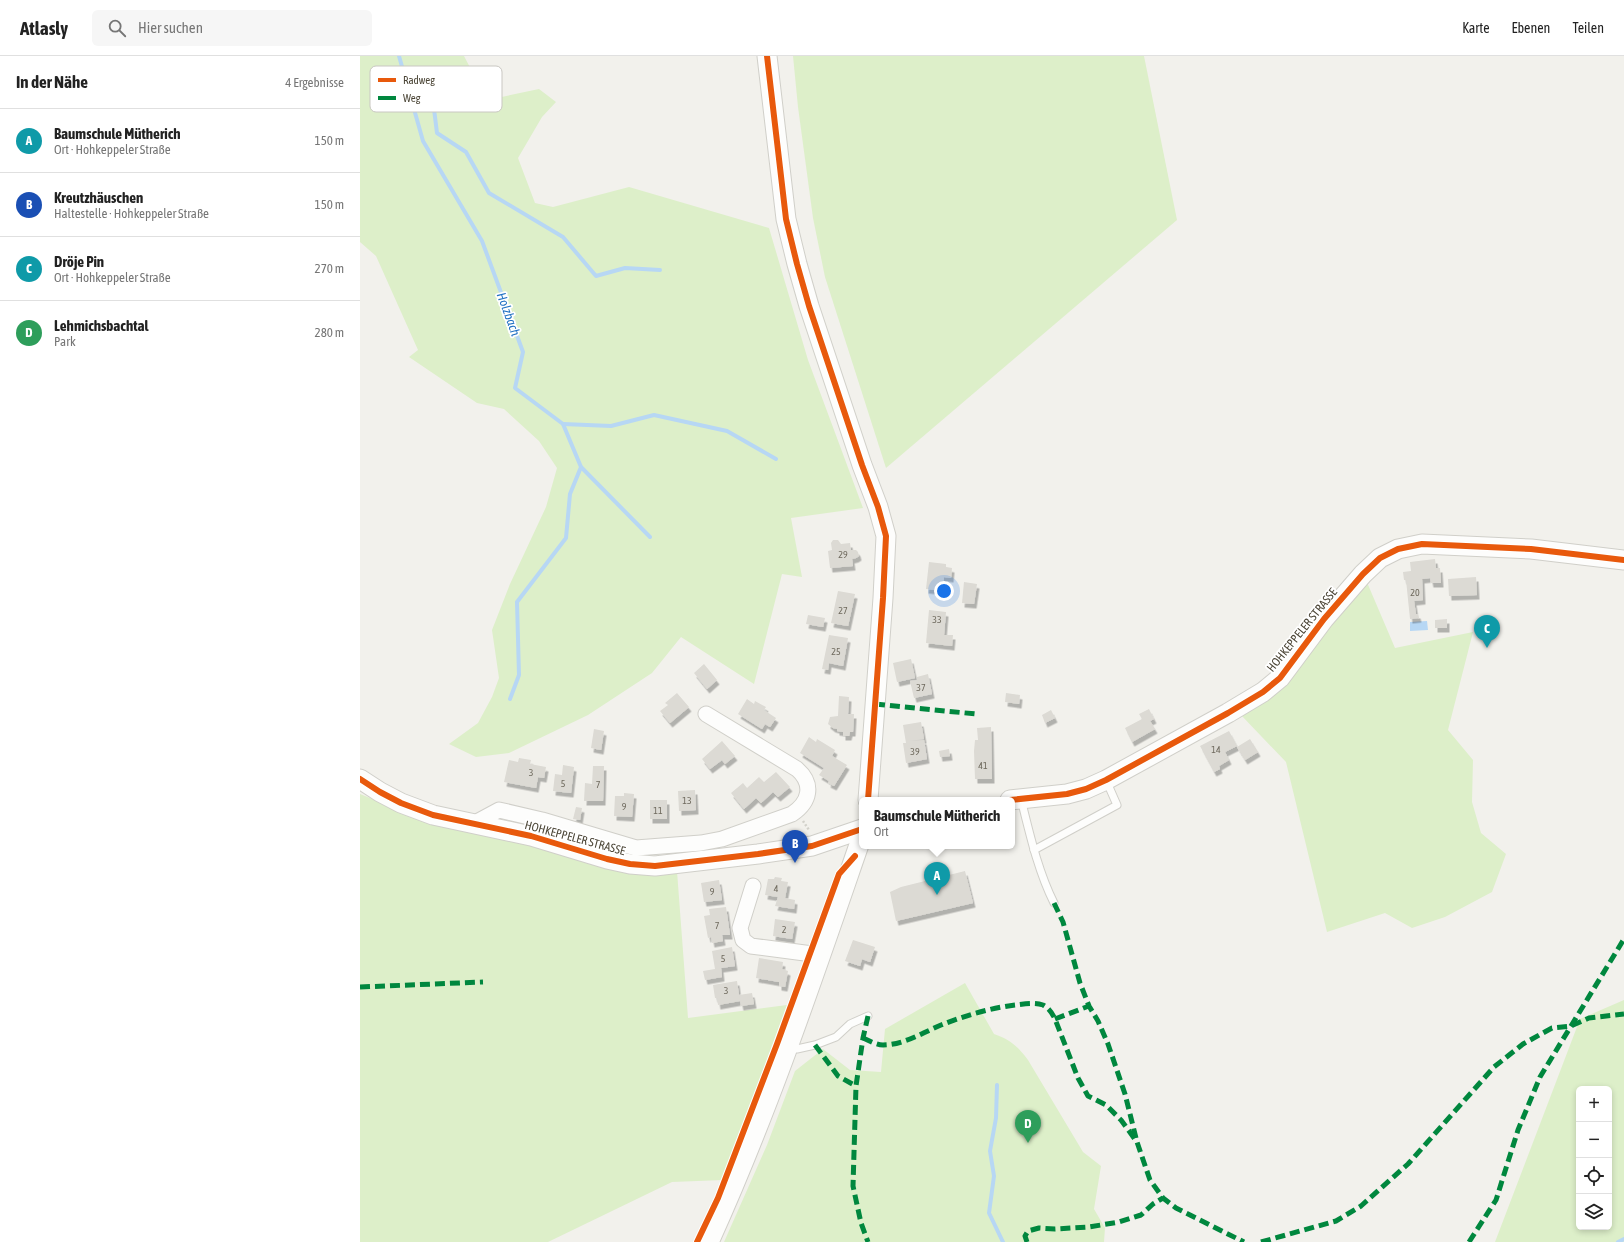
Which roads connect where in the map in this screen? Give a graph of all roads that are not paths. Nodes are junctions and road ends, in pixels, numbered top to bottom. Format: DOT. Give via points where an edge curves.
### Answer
graph roads {
  1 [pos="767,56"];
  2 [pos="1624,560"];
  3 [pos="706,714"];
  4 [pos="360,779"];
  5 [pos="1106,780"];
  6 [pos="868,797"];
  7 [pos="1016,800"];
  8 [pos="473,824"];
  9 [pos="859,829"];
  10 [pos="859,844"];
  11 [pos="1034,850"];
  12 [pos="753,886"];
  13 [pos="1054,903"];
  14 [pos="820,955"];
  15 [pos="868,1016"];
  16 [pos="788,1046"];
  17 [pos="709,1242"];
  1 -- 6 [label="street" via="786,219 796,264 886,536"];
  2 -- 5 [label="street, HOHKEPPELER STRASSE" via="1531,549 1422,544 1398,549 1380,558 1362,574 1280,678 1263,692 1228,714"];
  3 -- 8 [label="street" via="797,769 806,781 808,792 801,808 792,814 722,839 636,848 500,810"];
  4 -- 8 [label="street, HOHKEPPELER STRASSE" via="380,792 417,809"];
  5 -- 7 [label="street, HOHKEPPELER STRASSE" via="1066,794"];
  5 -- 11 [label="lane" via="1117,805"];
  7 -- 11 [label="lane"];
  8 -- 9 [label="street, HOHKEPPELER STRASSE" via="531,836 607,859 655,866 812,846"];
  10 -- 14 [label="street"];
  11 -- 13 [label="lane"];
  12 -- 14 [label="street" via="740,928 743,940 751,946"];
  14 -- 16 [label="street"];
  15 -- 16 [label="lane" via="850,1024 836,1037 815,1045 797,1049"];
  16 -- 17 [label="street" via="738,1179"];
}
